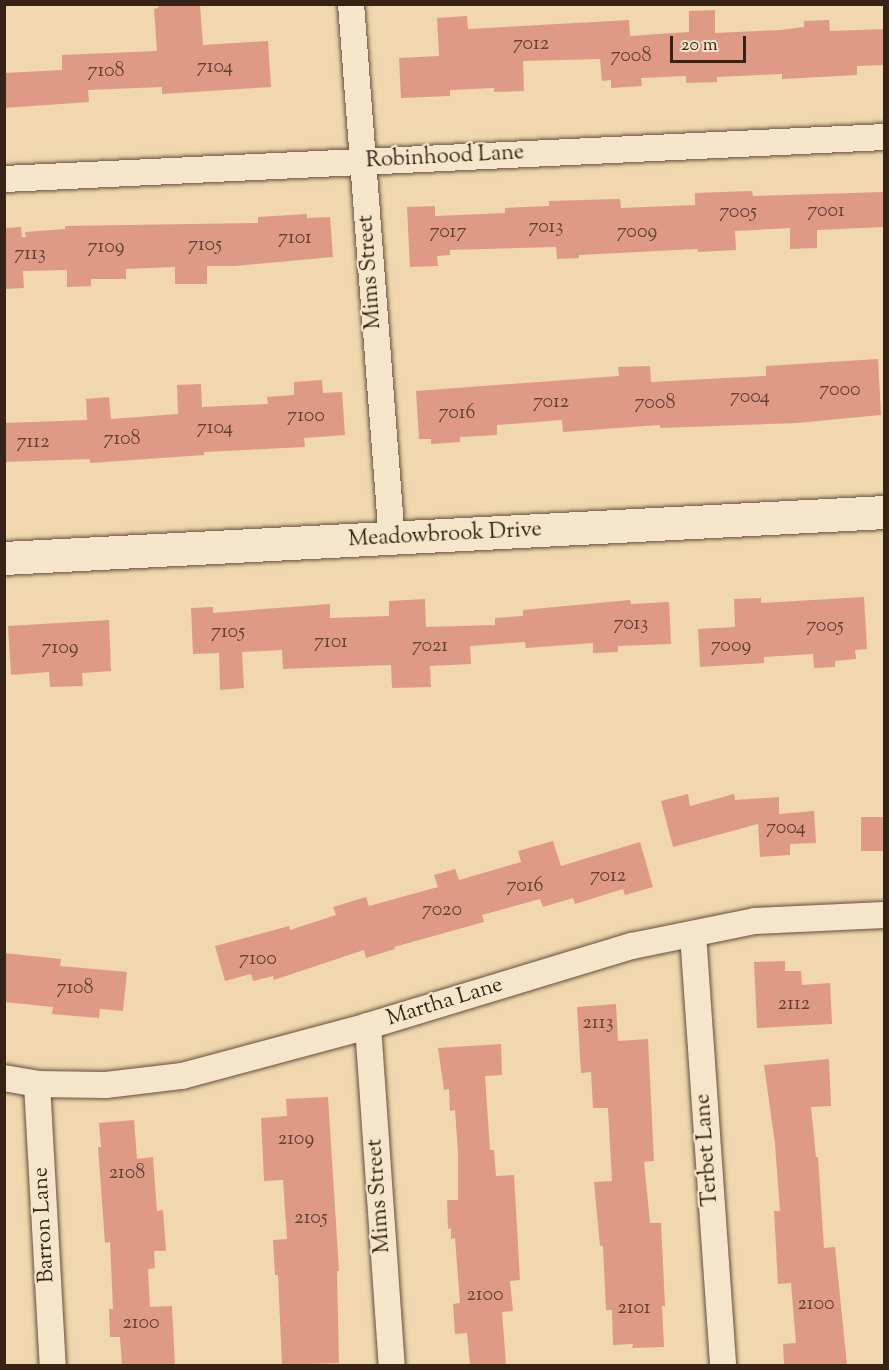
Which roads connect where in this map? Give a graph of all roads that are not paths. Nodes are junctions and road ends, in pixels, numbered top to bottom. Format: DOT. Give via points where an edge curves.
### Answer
graph roads {
  1 [pos="351,4"];
  2 [pos="885,137"];
  3 [pos="363,162"];
  4 [pos="4,179"];
  5 [pos="885,512"];
  6 [pos="392,540"];
  7 [pos="4,558"];
  8 [pos="885,915"];
  9 [pos="693,934"];
  10 [pos="368,1026"];
  11 [pos="4,1078"];
  12 [pos="37,1084"];
  13 [pos="53,1365"];
  14 [pos="392,1365"];
  15 [pos="723,1365"];
  1 -- 3 [label="street, Mims Street"];
  2 -- 3 [label="street, Robinhood Lane"];
  3 -- 4 [label="street, Robinhood Lane"];
  3 -- 6 [label="street, Mims Street"];
  5 -- 6 [label="main road, Meadowbrook Drive"];
  6 -- 7 [label="main road, Meadowbrook Drive"];
  8 -- 9 [label="street, Martha Lane" via="755,921"];
  9 -- 10 [label="street, Martha Lane" via="632,946"];
  9 -- 15 [label="street, Terbet Lane"];
  10 -- 12 [label="street, Martha Lane" via="182,1076 106,1085"];
  10 -- 14 [label="street, Mims Street"];
  11 -- 12 [label="street, Martha Lane"];
  12 -- 13 [label="street, Barron Lane"];
}
